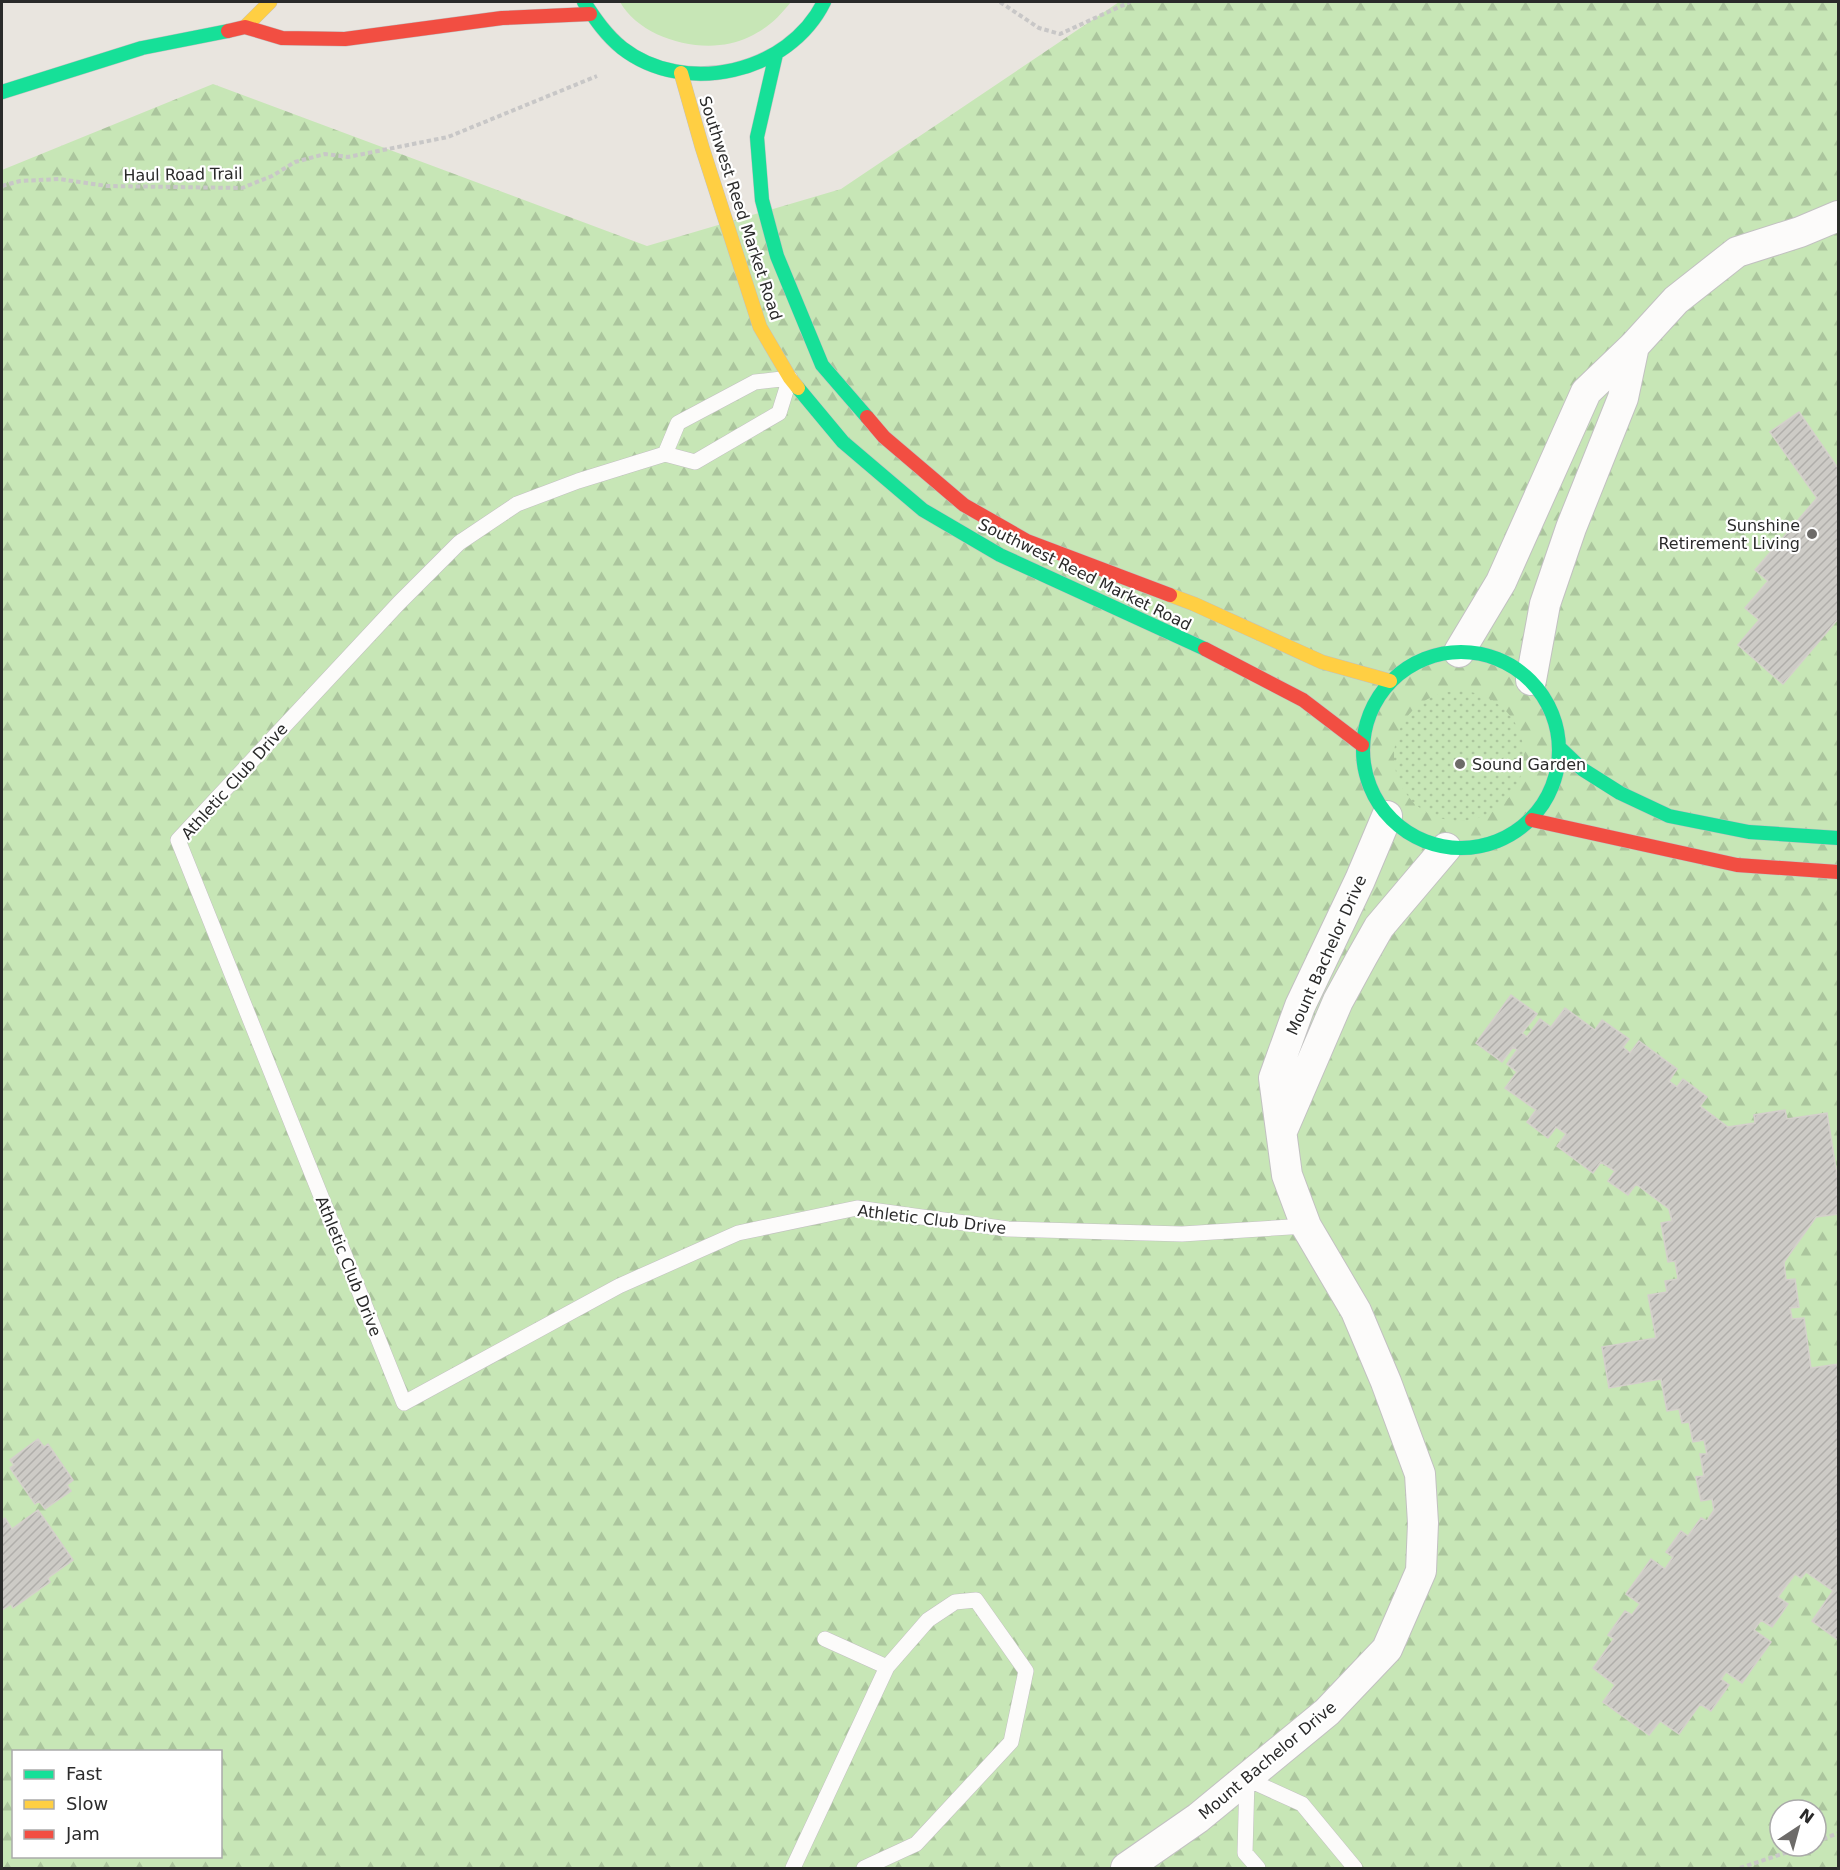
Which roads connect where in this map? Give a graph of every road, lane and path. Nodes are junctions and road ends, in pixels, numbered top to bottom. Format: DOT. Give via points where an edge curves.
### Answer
graph roads {
  1 [pos="270,2"];
  2 [pos="824,2"];
  3 [pos="1000,2"];
  4 [pos="1130,2"];
  5 [pos="587,8"];
  6 [pos="245,27"];
  7 [pos="776,54"];
  8 [pos="681,74"];
  9 [pos="597,76"];
  10 [pos="2,92"];
  11 [pos="2,186"];
  12 [pos="1839,216"];
  13 [pos="1634,346"];
  14 [pos="790,378"];
  15 [pos="665,454"];
  16 [pos="1460,652"];
  17 [pos="1530,680"];
  18 [pos="1390,681"];
  19 [pos="1362,746"];
  20 [pos="1560,748"];
  21 [pos="1387,816"];
  22 [pos="1533,820"];
  23 [pos="1839,838"];
  24 [pos="1446,848"];
  25 [pos="1839,872"];
  26 [pos="1282,1131"];
  27 [pos="1306,1226"];
  28 [pos="825,1639"];
  29 [pos="887,1667"];
  30 [pos="1247,1779"];
  31 [pos="1772,1858"];
  32 [pos="793,1869"];
  33 [pos="864,1869"];
  34 [pos="1126,1869"];
  35 [pos="1258,1869"];
  36 [pos="1355,1869"];
  37 [pos="1740,1869"];
  1 -- 6 [label="main road"];
  2 -- 7 [label="main road" via="802,33"];
  3 -- 4 [label="path" via="1039,28 1060,34"];
  5 -- 6 [label="main road" via="345,39 282,38"];
  5 -- 8 [label="main road" via="614,42 645,62"];
  6 -- 10 [label="main road" via="142,48"];
  7 -- 8 [label="main road" via="746,69 714,75"];
  7 -- 18 [label="main road, Southwest Reed Market Road" via="757,137 762,200 777,255 822,365 884,436 964,505 1027,541 1194,604 1322,662"];
  8 -- 14 [label="main road, Southwest Reed Market Road" via="760,327"];
  9 -- 11 [label="path, Haul Road Trail" via="448,137 348,157 325,154 295,162 242,188 107,186 59,180 20,181"];
  12 -- 13 [label="street" via="1737,252 1676,300"];
  13 -- 16 [label="street" via="1586,392 1501,582"];
  13 -- 17 [label="street" via="1623,398 1545,604"];
  14 -- 15 [label="lane" via="755,382 678,423"];
  14 -- 15 [label="lane" via="779,413 750,431 695,462"];
  14 -- 19 [label="main road, Southwest Reed Market Road" via="843,442 923,510 1000,555 1200,647 1303,700"];
  15 -- 27 [label="lane, Athletic Club Drive" via="517,504 459,543 178,840 404,1403 619,1286 738,1233 857,1208 1008,1228 1182,1234"];
  16 -- 17 [label="main road" via="1486,654 1510,664"];
  16 -- 18 [label="main road" via="1434,655 1410,665"];
  17 -- 20 [label="main road" via="1557,723"];
  18 -- 19 [label="main road" via="1366,722"];
  19 -- 21 [label="main road" via="1373,795"];
  20 -- 22 [label="main road" via="1558,775"];
  20 -- 23 [label="main road" via="1601,782 1669,816 1749,832"];
  21 -- 24 [label="main road" via="1413,837"];
  21 -- 26 [label="street, Mount Bachelor Drive" via="1299,1006 1274,1078"];
  22 -- 24 [label="main road" via="1507,839 1477,848"];
  22 -- 25 [label="main road" via="1737,865"];
  24 -- 26 [label="street, Mount Bachelor Drive" via="1373,937 1338,1001"];
  26 -- 27 [label="street, Mount Bachelor Drive" via="1287,1175"];
  27 -- 30 [label="street, Mount Bachelor Drive" via="1356,1311 1420,1474 1421,1571 1387,1649 1328,1712"];
  28 -- 29 [label="lane"];
  29 -- 32 [label="lane"];
  29 -- 33 [label="lane" via="928,1620 955,1602 976,1600 1026,1671 1011,1742 916,1844"];
  30 -- 34 [label="street, Mount Bachelor Drive"];
  30 -- 35 [label="lane" via="1245,1853"];
  30 -- 36 [label="lane" via="1302,1804"];
  31 -- 37 [label="path"];
}
